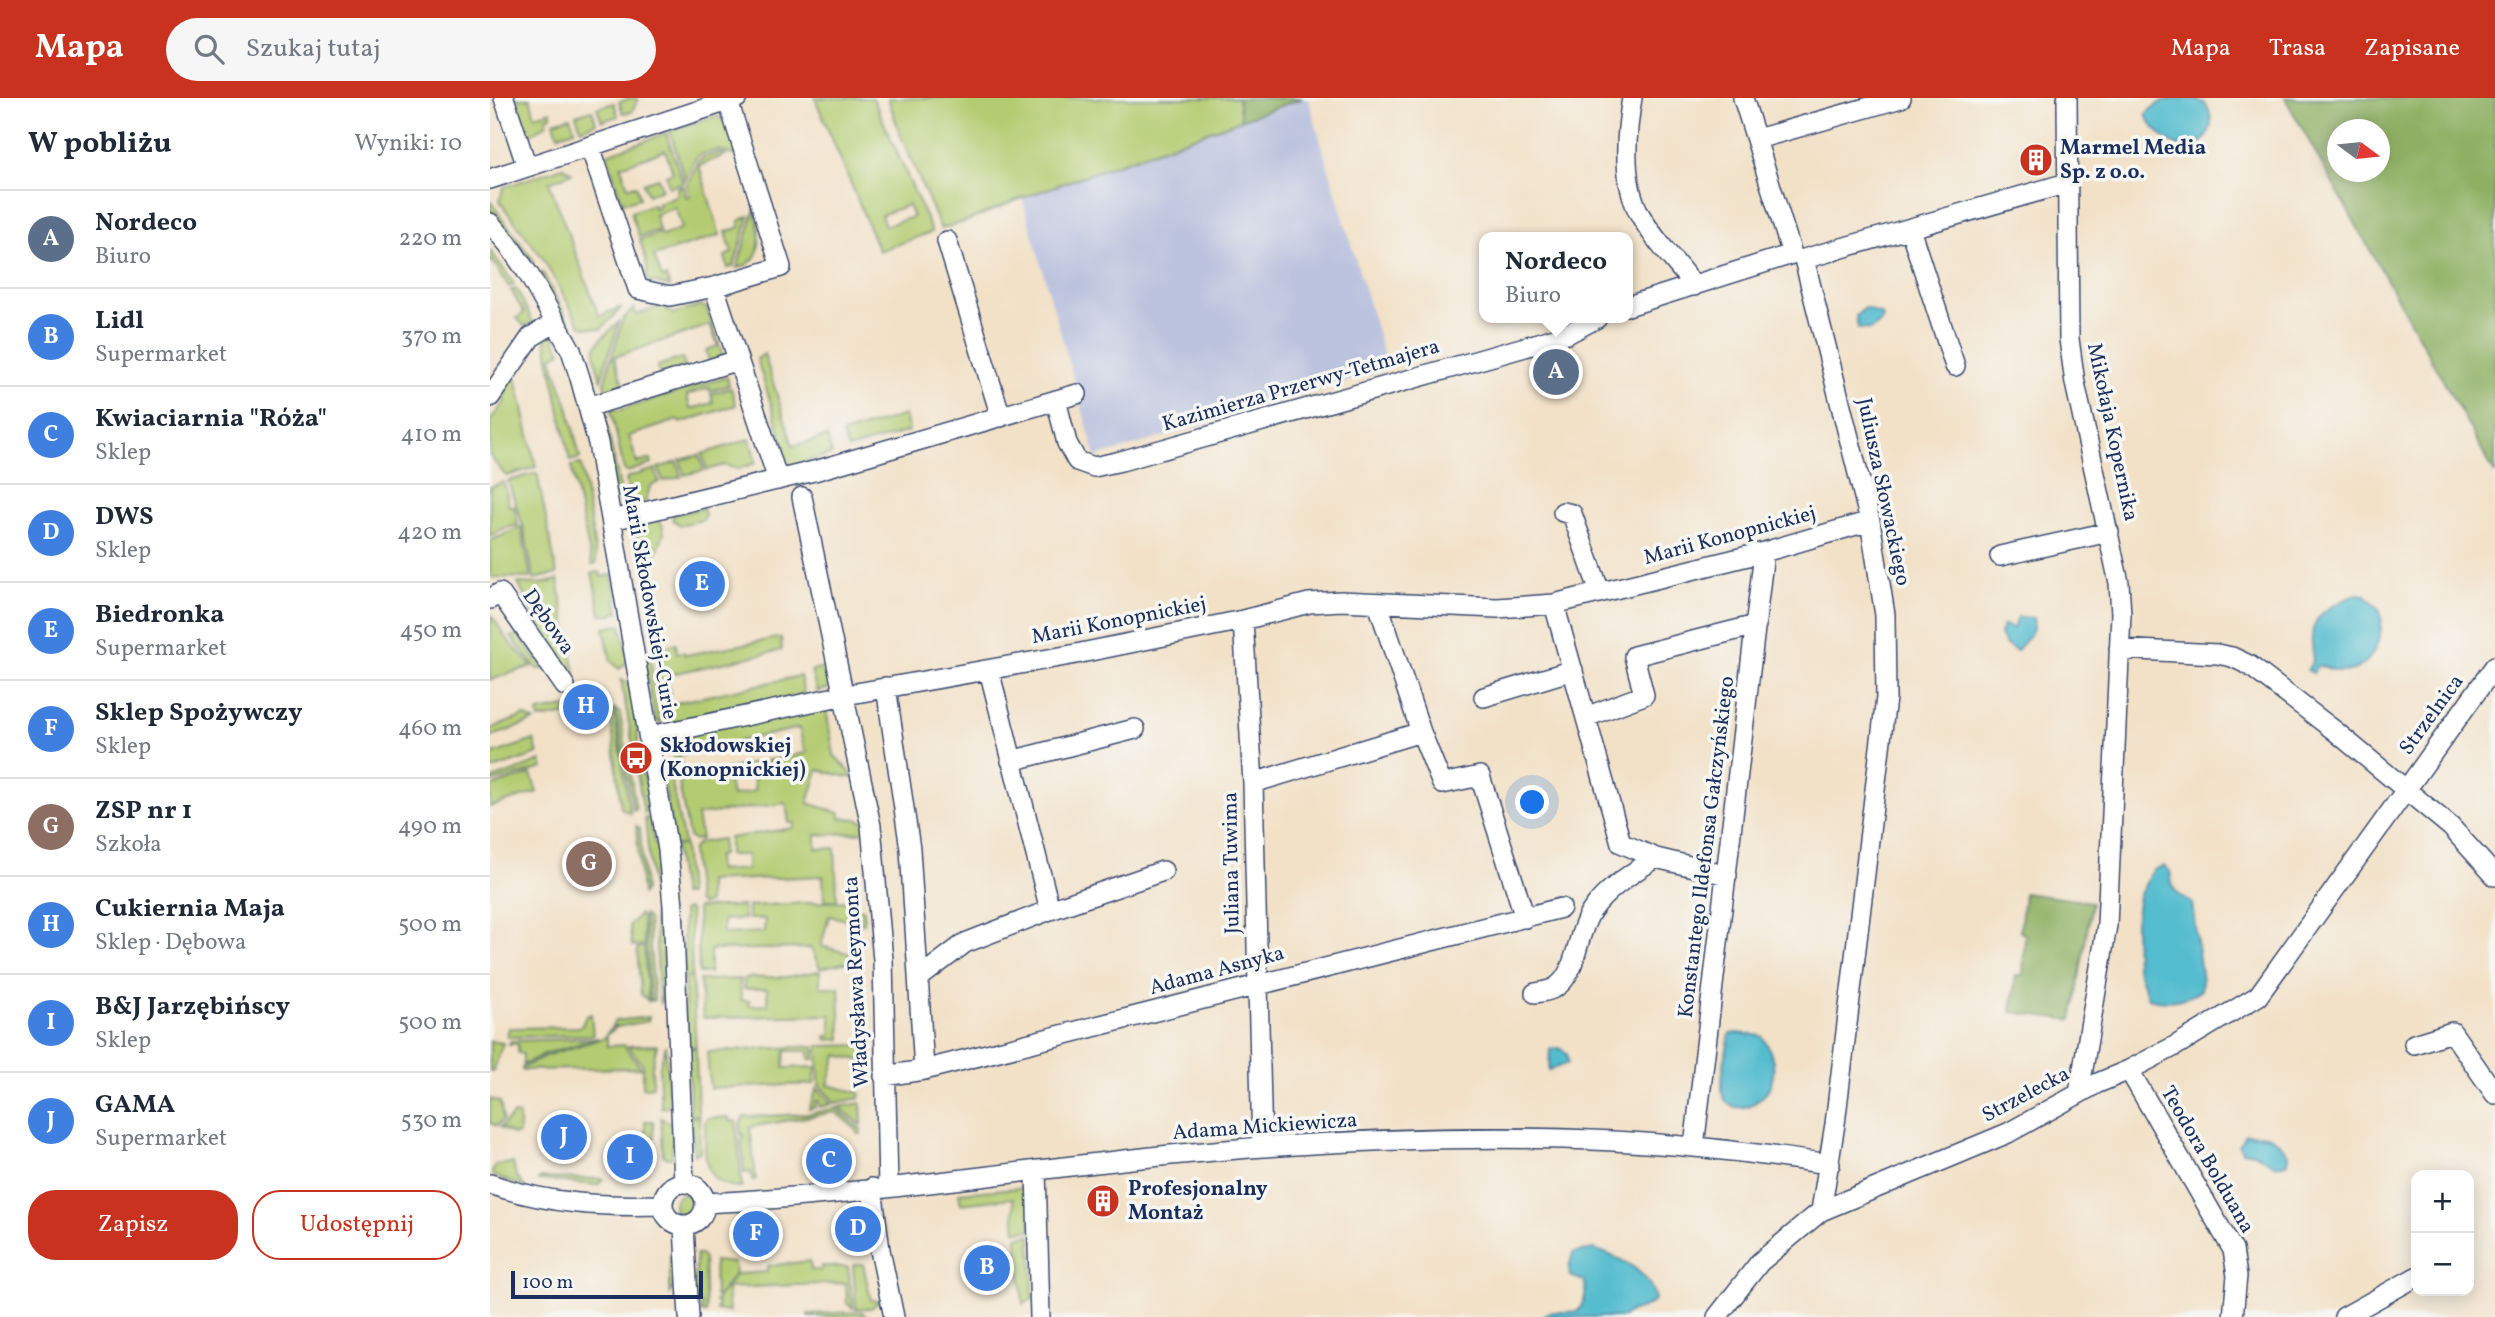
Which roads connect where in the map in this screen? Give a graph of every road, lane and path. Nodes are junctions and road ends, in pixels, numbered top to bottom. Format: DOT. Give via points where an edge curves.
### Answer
graph roads {
  1 [pos="504,98"];
  2 [pos="1632,98"];
  3 [pos="1743,98"];
  4 [pos="1901,98"];
  5 [pos="2067,98"];
  6 [pos="733,100"];
  7 [pos="1756,139"];
  8 [pos="590,146"];
  9 [pos="527,167"];
  10 [pos="490,179"];
  11 [pos="2067,183"];
  12 [pos="490,223"];
  13 [pos="1910,229"];
  14 [pos="947,241"];
  15 [pos="1798,256"];
  16 [pos="1694,286"];
  17 [pos="714,287"];
  18 [pos="1633,304"];
  19 [pos="556,322"];
  20 [pos="1588,323"];
  21 [pos="738,360"];
  22 [pos="1955,366"];
  23 [pos="1077,394"];
  24 [pos="490,397"];
  25 [pos="1056,400"];
  26 [pos="588,407"];
  27 [pos="1001,417"];
  28 [pos="778,480"];
  29 [pos="802,497"];
  30 [pos="1563,512"];
  31 [pos="612,520"];
  32 [pos="1870,521"];
  33 [pos="2109,532"];
  34 [pos="1764,552"];
  35 [pos="2000,556"];
  36 [pos="1600,592"];
  37 [pos="490,598"];
  38 [pos="1378,604"];
  39 [pos="1554,604"];
  40 [pos="1243,620"];
  41 [pos="1756,625"];
  42 [pos="2119,649"];
  43 [pos="2495,666"];
  44 [pos="989,670"];
  45 [pos="1573,670"];
  46 [pos="565,686"];
  47 [pos="886,687"];
  48 [pos="845,695"];
  49 [pos="1484,697"];
  50 [pos="1586,718"];
  51 [pos="1135,729"];
  52 [pos="1421,732"];
  53 [pos="650,736"];
  54 [pos="1011,761"];
  55 [pos="1253,783"];
  56 [pos="2405,790"];
  57 [pos="1656,858"];
  58 [pos="1163,871"];
  59 [pos="1727,875"];
  60 [pos="2495,876"];
  61 [pos="2337,888"];
  62 [pos="1561,908"];
  63 [pos="1050,910"];
  64 [pos="1525,918"];
  65 [pos="919,978"];
  66 [pos="1258,984"];
  67 [pos="1535,993"];
  68 [pos="2414,1044"];
  69 [pos="923,1070"];
  70 [pos="2130,1070"];
  71 [pos="884,1076"];
  72 [pos="2079,1093"];
  73 [pos="2495,1094"];
  74 [pos="1262,1147"];
  75 [pos="1694,1147"];
  76 [pos="1830,1164"];
  77 [pos="1036,1170"];
  78 [pos="684,1183"];
  79 [pos="490,1184"];
  80 [pos="880,1187"];
  81 [pos="1851,1198"];
  82 [pos="705,1203"];
  83 [pos="663,1205"];
  84 [pos="1822,1210"];
  85 [pos="684,1226"];
  86 [pos="2411,1280"];
  87 [pos="689,1317"];
  88 [pos="894,1317"];
  89 [pos="1040,1317"];
  90 [pos="1717,1317"];
  91 [pos="2233,1317"];
  92 [pos="2344,1317"];
  1 -- 9 [label="street"];
  2 -- 16 [label="street" via="1628,172 1638,210"];
  3 -- 7 [label="street, Juliusza Słowackiego"];
  4 -- 7 [label="street"];
  5 -- 11 [label="street, Mikołaja Kopernika"];
  6 -- 8 [label="street"];
  6 -- 17 [label="street" via="781,267"];
  7 -- 15 [label="street, Juliusza Słowackiego"];
  8 -- 9 [label="street"];
  8 -- 17 [label="street" via="638,289 670,296"];
  9 -- 10 [label="street"];
  11 -- 13 [label="street"];
  11 -- 33 [label="street, Mikołaja Kopernika" via="2069,339"];
  12 -- 19 [label="street, Marii Skłodowskiej-Curie" via="526,269"];
  13 -- 15 [label="street"];
  13 -- 22 [label="street"];
  14 -- 27 [label="street"];
  15 -- 16 [label="street"];
  15 -- 32 [label="street, Juliusza Słowackiego"];
  16 -- 18 [label="street"];
  17 -- 21 [label="street"];
  19 -- 24 [label="street" via="531,337"];
  19 -- 26 [label="street, Marii Skłodowskiej-Curie" via="571,350"];
  20 -- 25 [label="street, Kazimierza Przerwy-Tetmajera" via="1525,347 1094,467 1077,461 1067,443"];
  21 -- 26 [label="street"];
  21 -- 28 [label="street"];
  23 -- 25 [label="street"];
  25 -- 27 [label="street"];
  26 -- 31 [label="street, Marii Skłodowskiej-Curie"];
  27 -- 28 [label="street"];
  28 -- 31 [label="street"];
  29 -- 48 [label="street, Władysława Reymonta"];
  30 -- 36 [label="street" via="1572,514"];
  31 -- 53 [label="street, Marii Skłodowskiej-Curie"];
  32 -- 34 [label="street, Marii Konopnickiej"];
  32 -- 76 [label="street, Juliusza Słowackiego" via="1885,615 1885,698"];
  33 -- 35 [label="street"];
  33 -- 42 [label="street, Mikołaja Kopernika" via="2119,583"];
  34 -- 36 [label="street, Marii Konopnickiej"];
  34 -- 41 [label="street, Konstantego Ildefonsa Gałczyńskiego"];
  36 -- 39 [label="street, Marii Konopnickiej"];
  37 -- 46 [label="street, Dębowa" via="499,593"];
  38 -- 39 [label="street, Marii Konopnickiej" via="1497,608"];
  38 -- 40 [label="street, Marii Konopnickiej" via="1309,603"];
  38 -- 52 [label="street"];
  39 -- 45 [label="street"];
  40 -- 44 [label="street, Marii Konopnickiej"];
  40 -- 55 [label="street, Juliana Tuwima"];
  41 -- 50 [label="street" via="1634,656 1644,695"];
  41 -- 59 [label="street, Konstantego Ildefonsa Gałczyńskiego"];
  42 -- 56 [label="street" via="2217,654 2249,665"];
  42 -- 72 [label="street, Mikołaja Kopernika" via="2107,925"];
  43 -- 56 [label="street, Strzelnica"];
  44 -- 47 [label="street, Marii Konopnickiej"];
  44 -- 54 [label="street"];
  45 -- 49 [label="street"];
  45 -- 50 [label="street"];
  47 -- 48 [label="street, Marii Konopnickiej"];
  47 -- 65 [label="street" via="910,849"];
  48 -- 53 [label="street, Marii Konopnickiej"];
  48 -- 71 [label="street, Władysława Reymonta" via="871,827 883,960"];
  50 -- 57 [label="street" via="1621,843"];
  51 -- 54 [label="street"];
  52 -- 55 [label="street"];
  52 -- 64 [label="street" via="1442,784 1480,776"];
  53 -- 78 [label="street, Marii Skłodowskiej-Curie" via="672,898"];
  54 -- 63 [label="street"];
  55 -- 66 [label="street, Juliana Tuwima"];
  56 -- 60 [label="street, Strzelnica" via="2451,827"];
  56 -- 61 [label="street, Strzelnica"];
  57 -- 59 [label="street"];
  57 -- 67 [label="street" via="1594,907 1583,925 1572,966 1556,987"];
  58 -- 63 [label="street"];
  59 -- 75 [label="street, Konstantego Ildefonsa Gałczyńskiego"];
  61 -- 70 [label="street, Strzelecka" via="2258,996"];
  62 -- 64 [label="street, Adama Asnyka"];
  63 -- 65 [label="street" via="965,943"];
  64 -- 66 [label="street, Adama Asnyka"];
  65 -- 69 [label="street"];
  66 -- 69 [label="street, Adama Asnyka"];
  66 -- 74 [label="street, Juliana Tuwima"];
  68 -- 73 [label="street" via="2452,1032"];
  69 -- 71 [label="street, Adama Asnyka"];
  70 -- 72 [label="street, Strzelecka"];
  70 -- 91 [label="street, Teodora Bolduana" via="2234,1250"];
  71 -- 80 [label="street, Władysława Reymonta"];
  72 -- 81 [label="street, Strzelecka" via="2008,1133"];
  74 -- 75 [label="street, Adama Mickiewicza" via="1485,1139"];
  74 -- 77 [label="street, Adama Mickiewicza"];
  75 -- 76 [label="street, Adama Mickiewicza"];
  76 -- 81 [label="street"];
  76 -- 84 [label="street, Juliusza Słowackiego"];
  77 -- 80 [label="street, Adama Mickiewicza"];
  77 -- 89 [label="street"];
  78 -- 82 [label="street" via="697,1187"];
  78 -- 83 [label="street" via="670,1188"];
  79 -- 83 [label="street" via="552,1201"];
  80 -- 82 [label="street, Adama Mickiewicza"];
  80 -- 88 [label="street, Władysława Reymonta" via="880,1250"];
  81 -- 84 [label="street, Strzelecka"];
  82 -- 85 [label="street" via="701,1217"];
  83 -- 85 [label="street" via="667,1218"];
  84 -- 90 [label="street, Strzelecka" via="1760,1262"];
  85 -- 87 [label="street"];
  86 -- 92 [label="street"];
}
